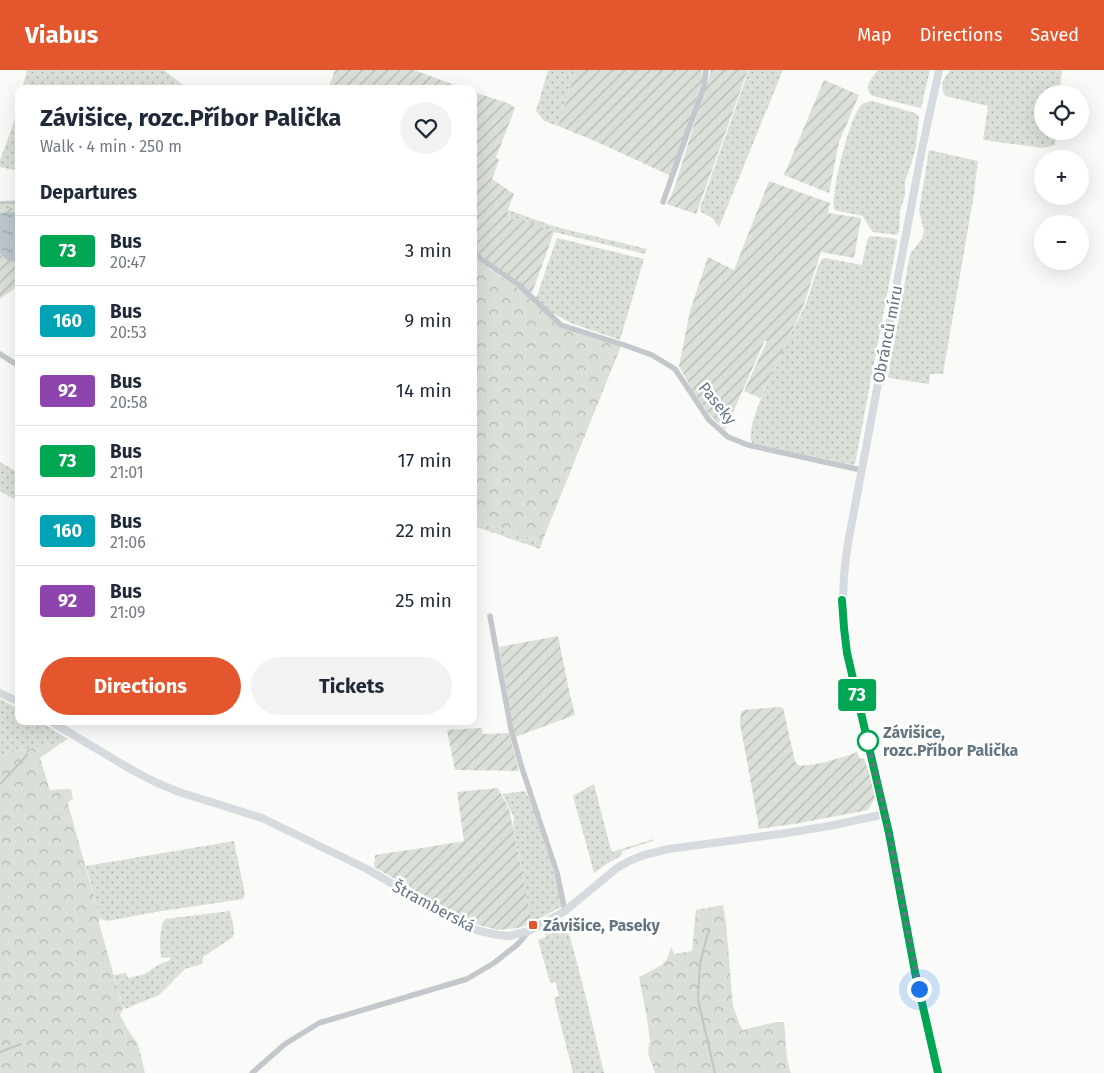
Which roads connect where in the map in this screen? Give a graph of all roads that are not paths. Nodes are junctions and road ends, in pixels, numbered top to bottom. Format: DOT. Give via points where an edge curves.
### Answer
graph roads {
  1 [pos="706,70"];
  2 [pos="939,70"];
  3 [pos="663,202"];
  4 [pos="477,254"];
  5 [pos="0,354"];
  6 [pos="15,363"];
  7 [pos="861,470"];
  8 [pos="490,616"];
  9 [pos="0,693"];
  10 [pos="15,700"];
  11 [pos="57,725"];
  12 [pos="885,814"];
  13 [pos="566,911"];
  14 [pos="529,931"];
  15 [pos="252,1073"];
  16 [pos="938,1073"];
  1 -- 3 [label="street" via="704,86"];
  2 -- 7 [label="main road, Obránců míru"];
  4 -- 7 [label="street, Paseky" via="520,286 560,325 624,344 675,369 709,420 728,437 748,445"];
  5 -- 6 [label="street"];
  7 -- 12 [label="main road, Obránců míru" via="842,600 847,653"];
  8 -- 13 [label="street" via="511,729"];
  9 -- 10 [label="main road"];
  11 -- 14 [label="main road, Štramberská" via="155,782 286,829 365,868 476,930 509,936"];
  12 -- 13 [label="main road, Štramberská" via="644,855 617,868"];
  12 -- 16 [label="main road, Obránců míru"];
  13 -- 14 [label="main road, Štramberská"];
  14 -- 15 [label="street" via="494,963 467,979 319,1023 285,1044"];
}
